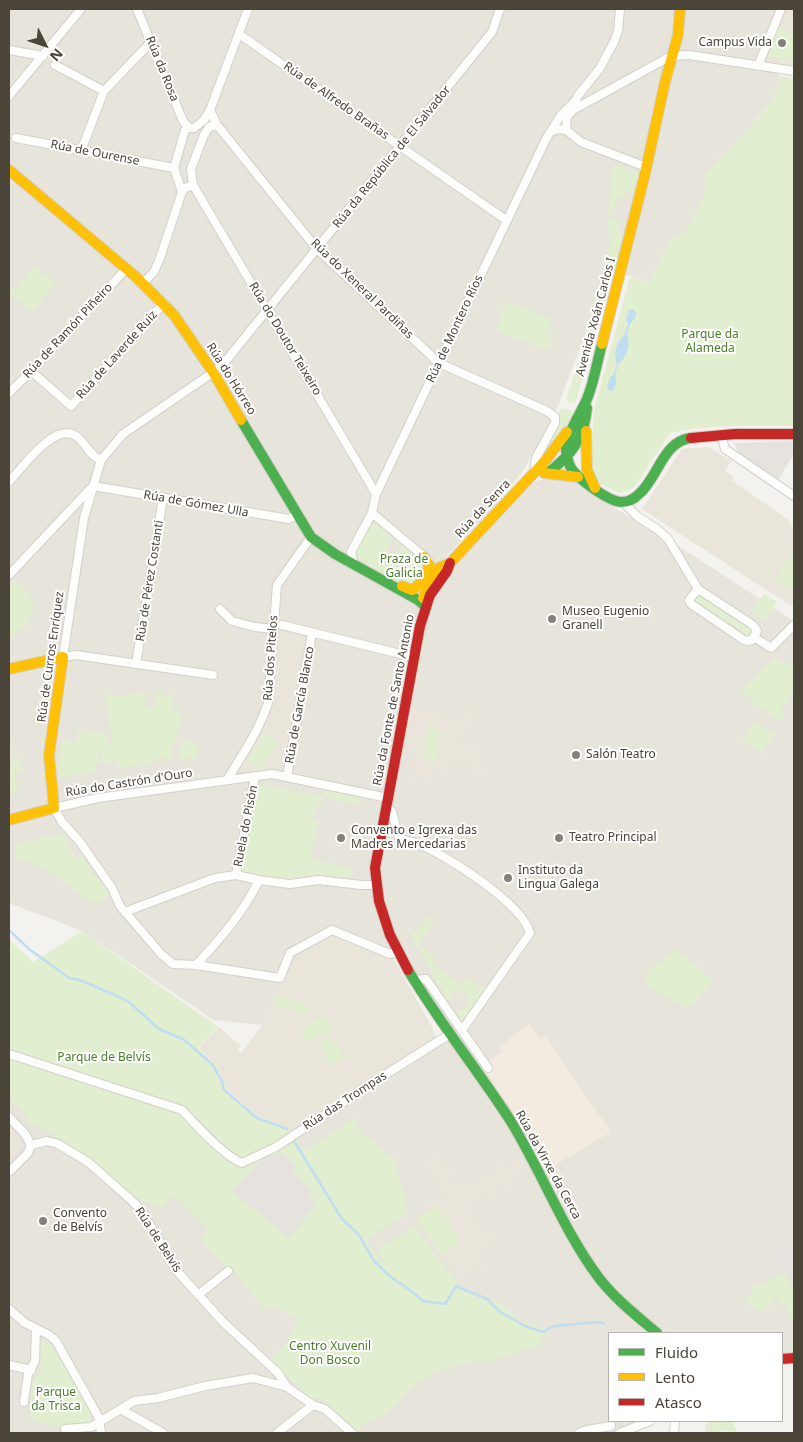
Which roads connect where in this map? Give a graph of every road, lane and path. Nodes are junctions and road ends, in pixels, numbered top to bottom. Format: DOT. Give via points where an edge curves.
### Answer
graph roads {
  1 [pos="82,9"];
  2 [pos="137,9"];
  3 [pos="248,9"];
  4 [pos="500,9"];
  5 [pos="620,9"];
  6 [pos="680,9"];
  7 [pos="781,9"];
  8 [pos="240,34"];
  9 [pos="151,42"];
  10 [pos="9,50"];
  11 [pos="42,56"];
  12 [pos="672,56"];
  13 [pos="55,65"];
  14 [pos="758,66"];
  15 [pos="794,71"];
  16 [pos="104,91"];
  17 [pos="9,96"];
  18 [pos="577,104"];
  19 [pos="210,110"];
  20 [pos="217,125"];
  21 [pos="191,128"];
  22 [pos="566,130"];
  23 [pos="550,132"];
  24 [pos="204,135"];
  25 [pos="16,138"];
  26 [pos="400,145"];
  27 [pos="81,151"];
  28 [pos="646,167"];
  29 [pos="174,168"];
  30 [pos="9,170"];
  31 [pos="193,185"];
  32 [pos="182,192"];
  33 [pos="506,220"];
  34 [pos="317,249"];
  35 [pos="126,268"];
  36 [pos="143,283"];
  37 [pos="164,303"];
  38 [pos="268,309"];
  39 [pos="439,363"];
  40 [pos="31,371"];
  41 [pos="213,372"];
  42 [pos="9,393"];
  43 [pos="588,397"];
  44 [pos="582,411"];
  45 [pos="555,417"];
  46 [pos="585,423"];
  47 [pos="794,434"];
  48 [pos="721,435"];
  49 [pos="568,456"];
  50 [pos="548,457"];
  51 [pos="101,460"];
  52 [pos="587,470"];
  53 [pos="534,472"];
  54 [pos="548,473"];
  55 [pos="578,477"];
  56 [pos="9,482"];
  57 [pos="93,486"];
  58 [pos="594,488"];
  59 [pos="376,494"];
  60 [pos="794,496"];
  61 [pos="163,498"];
  62 [pos="623,502"];
  63 [pos="76,504"];
  64 [pos="85,510"];
  65 [pos="372,513"];
  66 [pos="298,514"];
  67 [pos="311,537"];
  68 [pos="424,557"];
  69 [pos="450,563"];
  70 [pos="355,564"];
  71 [pos="438,568"];
  72 [pos="9,575"];
  73 [pos="698,589"];
  74 [pos="425,599"];
  75 [pos="220,609"];
  76 [pos="794,624"];
  77 [pos="282,625"];
  78 [pos="273,629"];
  79 [pos="312,634"];
  80 [pos="754,637"];
  81 [pos="63,657"];
  82 [pos="414,658"];
  83 [pos="136,664"];
  84 [pos="9,669"];
  85 [pos="213,675"];
  86 [pos="255,777"];
  87 [pos="288,777"];
  88 [pos="226,780"];
  89 [pos="387,802"];
  90 [pos="54,808"];
  91 [pos="9,820"];
  92 [pos="236,875"];
  93 [pos="259,880"];
  94 [pos="376,885"];
  95 [pos="125,912"];
  96 [pos="399,952"];
  97 [pos="196,965"];
  98 [pos="414,980"];
  99 [pos="462,1030"];
  100 [pos="450,1034"];
  101 [pos="9,1054"];
  102 [pos="488,1068"];
  103 [pos="9,1117"];
  104 [pos="31,1145"];
  105 [pos="9,1172"];
  106 [pos="228,1271"];
  107 [pos="198,1295"];
  108 [pos="9,1309"];
  109 [pos="36,1330"];
  110 [pos="656,1332"];
  111 [pos="9,1365"];
  112 [pos="30,1370"];
  113 [pos="287,1387"];
  114 [pos="24,1402"];
  115 [pos="313,1405"];
  116 [pos="122,1410"];
  117 [pos="100,1422"];
  118 [pos="648,1422"];
  119 [pos="611,1426"];
  120 [pos="65,1429"];
  121 [pos="101,1433"];
  122 [pos="163,1433"];
  123 [pos="277,1433"];
  124 [pos="352,1433"];
  125 [pos="579,1433"];
  126 [pos="620,1433"];
  1 -- 11 [label="street"];
  2 -- 9 [label="street, Rúa da Rosa"];
  3 -- 8 [label="street"];
  4 -- 26 [label="street, Rúa da República de El Salvador" via="492,32"];
  5 -- 18 [label="street" via="614,42 600,68 580,92"];
  6 -- 12 [label="street, Avenida Xoán Carlos I"];
  7 -- 14 [label="street"];
  8 -- 19 [label="street"];
  8 -- 26 [label="street, Rúa de Alfredo Brañas"];
  9 -- 16 [label="street"];
  9 -- 21 [label="street, Rúa da Rosa" via="183,121"];
  10 -- 11 [label="street"];
  11 -- 17 [label="street"];
  12 -- 14 [label="street"];
  12 -- 18 [label="street, Rúa de Montero Ríos"];
  12 -- 28 [label="street, Avenida Xoán Carlos I"];
  13 -- 16 [label="street"];
  14 -- 15 [label="street"];
  16 -- 27 [label="street"];
  18 -- 22 [label="street" via="567,117"];
  18 -- 23 [label="street, Rúa de Montero Ríos" via="561,115"];
  19 -- 20 [label="street, Rúa do Xeneral Pardiñas"];
  19 -- 21 [label="street" via="204,120"];
  20 -- 24 [label="street" via="209,127"];
  20 -- 34 [label="street, Rúa do Xeneral Pardiñas"];
  21 -- 24 [label="street"];
  21 -- 29 [label="street" via="184,130"];
  22 -- 23 [label="street"];
  22 -- 28 [label="street" via="581,142"];
  23 -- 33 [label="street, Rúa de Montero Ríos"];
  24 -- 31 [label="street" via="191,170"];
  25 -- 27 [label="street, Rúa de Ourense"];
  26 -- 33 [label="street, Rúa de Alfredo Brañas"];
  26 -- 34 [label="street, Rúa da República de El Salvador"];
  27 -- 29 [label="street, Rúa de Ourense"];
  28 -- 43 [label="street, Avenida Xoán Carlos I"];
  29 -- 32 [label="street"];
  30 -- 35 [label="street, Rúa do Hórreo"];
  31 -- 32 [label="street"];
  31 -- 38 [label="street, Rúa do Doutor Teixeiro"];
  32 -- 36 [label="street" via="157,265"];
  33 -- 39 [label="street, Rúa de Montero Ríos"];
  34 -- 38 [label="street, Rúa da República de El Salvador"];
  34 -- 39 [label="street, Rúa do Xeneral Pardiñas"];
  35 -- 36 [label="street, Rúa do Hórreo"];
  35 -- 40 [label="street, Rúa de Ramón Piñeiro"];
  36 -- 37 [label="street, Rúa do Hórreo"];
  37 -- 40 [label="street, Rúa de Laverde Ruiz" via="71,406"];
  37 -- 41 [label="street, Rúa do Hórreo"];
  38 -- 41 [label="street, Rúa da República de El Salvador" via="221,367"];
  38 -- 59 [label="street, Rúa do Doutor Teixeiro"];
  39 -- 45 [label="street, Rúa do Xeneral Pardiñas"];
  39 -- 59 [label="street, Rúa de Montero Ríos"];
  40 -- 42 [label="street, Rúa de Ramón Piñeiro"];
  41 -- 51 [label="street, Rúa da República de El Salvador" via="124,434"];
  41 -- 66 [label="street, Rúa do Hórreo"];
  43 -- 44 [label="street"];
  43 -- 46 [label="street"];
  44 -- 49 [label="street" via="566,445"];
  44 -- 50 [label="street"];
  45 -- 53 [label="street, Rúa da Senra" via="535,462"];
  46 -- 49 [label="street" via="580,440"];
  46 -- 52 [label="street"];
  47 -- 48 [label="street"];
  48 -- 60 [label="street" via="725,449"];
  48 -- 62 [label="street" via="687,438 676,443 641,493"];
  49 -- 50 [label="street"];
  49 -- 52 [label="street" via="579,459"];
  49 -- 54 [label="street"];
  49 -- 55 [label="street"];
  50 -- 53 [label="street"];
  51 -- 56 [label="street" via="94,458 77,437 63,434 40,447"];
  51 -- 57 [label="street, Rúa de Curros Enríquez"];
  52 -- 58 [label="street"];
  53 -- 54 [label="street"];
  53 -- 69 [label="street, Rúa da Senra"];
  54 -- 55 [label="street"];
  55 -- 58 [label="street"];
  57 -- 61 [label="street, Rúa de Gómez Ulla"];
  57 -- 63 [label="street"];
  57 -- 64 [label="street, Rúa de Curros Enríquez"];
  58 -- 62 [label="street" via="612,500"];
  59 -- 65 [label="street, Rúa de Montero Ríos"];
  61 -- 66 [label="street, Rúa de Gómez Ulla" via="289,519"];
  61 -- 83 [label="street, Rúa de Pérez Costanti"];
  62 -- 73 [label="street" via="668,539"];
  63 -- 64 [label="street"];
  63 -- 72 [label="street"];
  64 -- 81 [label="street, Rúa de Curros Enríquez"];
  65 -- 68 [label="street"];
  65 -- 70 [label="street, Rúa de Montero Ríos" via="351,552"];
  66 -- 67 [label="street, Rúa do Hórreo"];
  67 -- 70 [label="street, Rúa do Hórreo"];
  67 -- 78 [label="street, Rúa dos Pitelos" via="277,585"];
  68 -- 70 [label="street" via="429,564 428,571 412,590 361,562"];
  68 -- 71 [label="street"];
  69 -- 71 [label="street, Rúa da Senra"];
  69 -- 74 [label="street, Rúa da Senra"];
  70 -- 74 [label="street, Rúa do Hórreo"];
  71 -- 74 [label="street" via="428,585"];
  73 -- 80 [label="street" via="753,625 757,631"];
  73 -- 80 [label="street" via="689,600 691,604 744,640 750,641"];
  74 -- 82 [label="street, Rúa da Fonte de Santo Antonio"];
  75 -- 78 [label="street" via="232,621"];
  76 -- 80 [label="street" via="771,648"];
  77 -- 79 [label="street"];
  78 -- 88 [label="street, Rúa dos Pitelos" via="265,713"];
  79 -- 82 [label="street"];
  79 -- 87 [label="street, Rúa de García Blanco"];
  81 -- 83 [label="street" via="76,655"];
  81 -- 84 [label="street"];
  81 -- 90 [label="street, Rúa de Curros Enríquez" via="50,755"];
  82 -- 89 [label="street, Rúa da Fonte de Santo Antonio"];
  83 -- 85 [label="street"];
  86 -- 87 [label="street, Rúa do Castrón d'Ouro" via="272,774"];
  86 -- 88 [label="street, Rúa do Castrón d'Ouro"];
  86 -- 92 [label="street, Ruela do Pisón"];
  87 -- 89 [label="street, Rúa do Castrón d'Ouro"];
  88 -- 90 [label="street, Rúa do Castrón d'Ouro" via="98,798"];
  89 -- 94 [label="street, Rúa da Fonte de Santo Antonio" via="375,868"];
  89 -- 99 [label="street" via="399,838 460,867 493,890 530,933"];
  90 -- 91 [label="street, Rúa do Castrón d'Ouro"];
  90 -- 95 [label="street" via="112,888"];
  92 -- 93 [label="street"];
  92 -- 95 [label="street" via="215,878"];
  93 -- 94 [label="street" via="290,884 318,880"];
  93 -- 97 [label="street" via="251,897"];
  94 -- 96 [label="street, Rúa da Fonte de Santo Antonio" via="382,912"];
  95 -- 97 [label="street" via="173,964"];
  96 -- 97 [label="street" via="390,954 332,930 290,953 280,978"];
  96 -- 98 [label="street, Rúa da Virxe da Cerca"];
  98 -- 99 [label="street" via="426,980"];
  98 -- 100 [label="street, Rúa da Virxe da Cerca"];
  99 -- 102 [label="street"];
  100 -- 101 [label="street, Rúa das Trompas" via="276,1148 242,1163 232,1159 182,1110"];
  100 -- 110 [label="street, Rúa da Virxe da Cerca" via="511,1121 588,1261 604,1284"];
  103 -- 104 [label="street"];
  104 -- 105 [label="street" via="28,1153"];
  104 -- 107 [label="street, Rúa de Belvís" via="47,1141 58,1144 88,1162 130,1199 142,1211 176,1270"];
  106 -- 107 [label="street"];
  107 -- 113 [label="street, Rúa de Belvís" via="278,1374"];
  108 -- 109 [label="street"];
  109 -- 112 [label="street" via="35,1361"];
  109 -- 117 [label="street" via="56,1342"];
  111 -- 112 [label="street"];
  112 -- 114 [label="street"];
  113 -- 115 [label="street, Rúa de Belvís"];
  113 -- 116 [label="street" via="253,1378 134,1401"];
  115 -- 123 [label="street"];
  115 -- 124 [label="street, Rúa de Belvís" via="325,1409"];
  116 -- 117 [label="street"];
  116 -- 122 [label="street"];
  117 -- 120 [label="street" via="91,1427"];
  117 -- 121 [label="street"];
  118 -- 126 [label="street"];
  119 -- 125 [label="street"];
}
